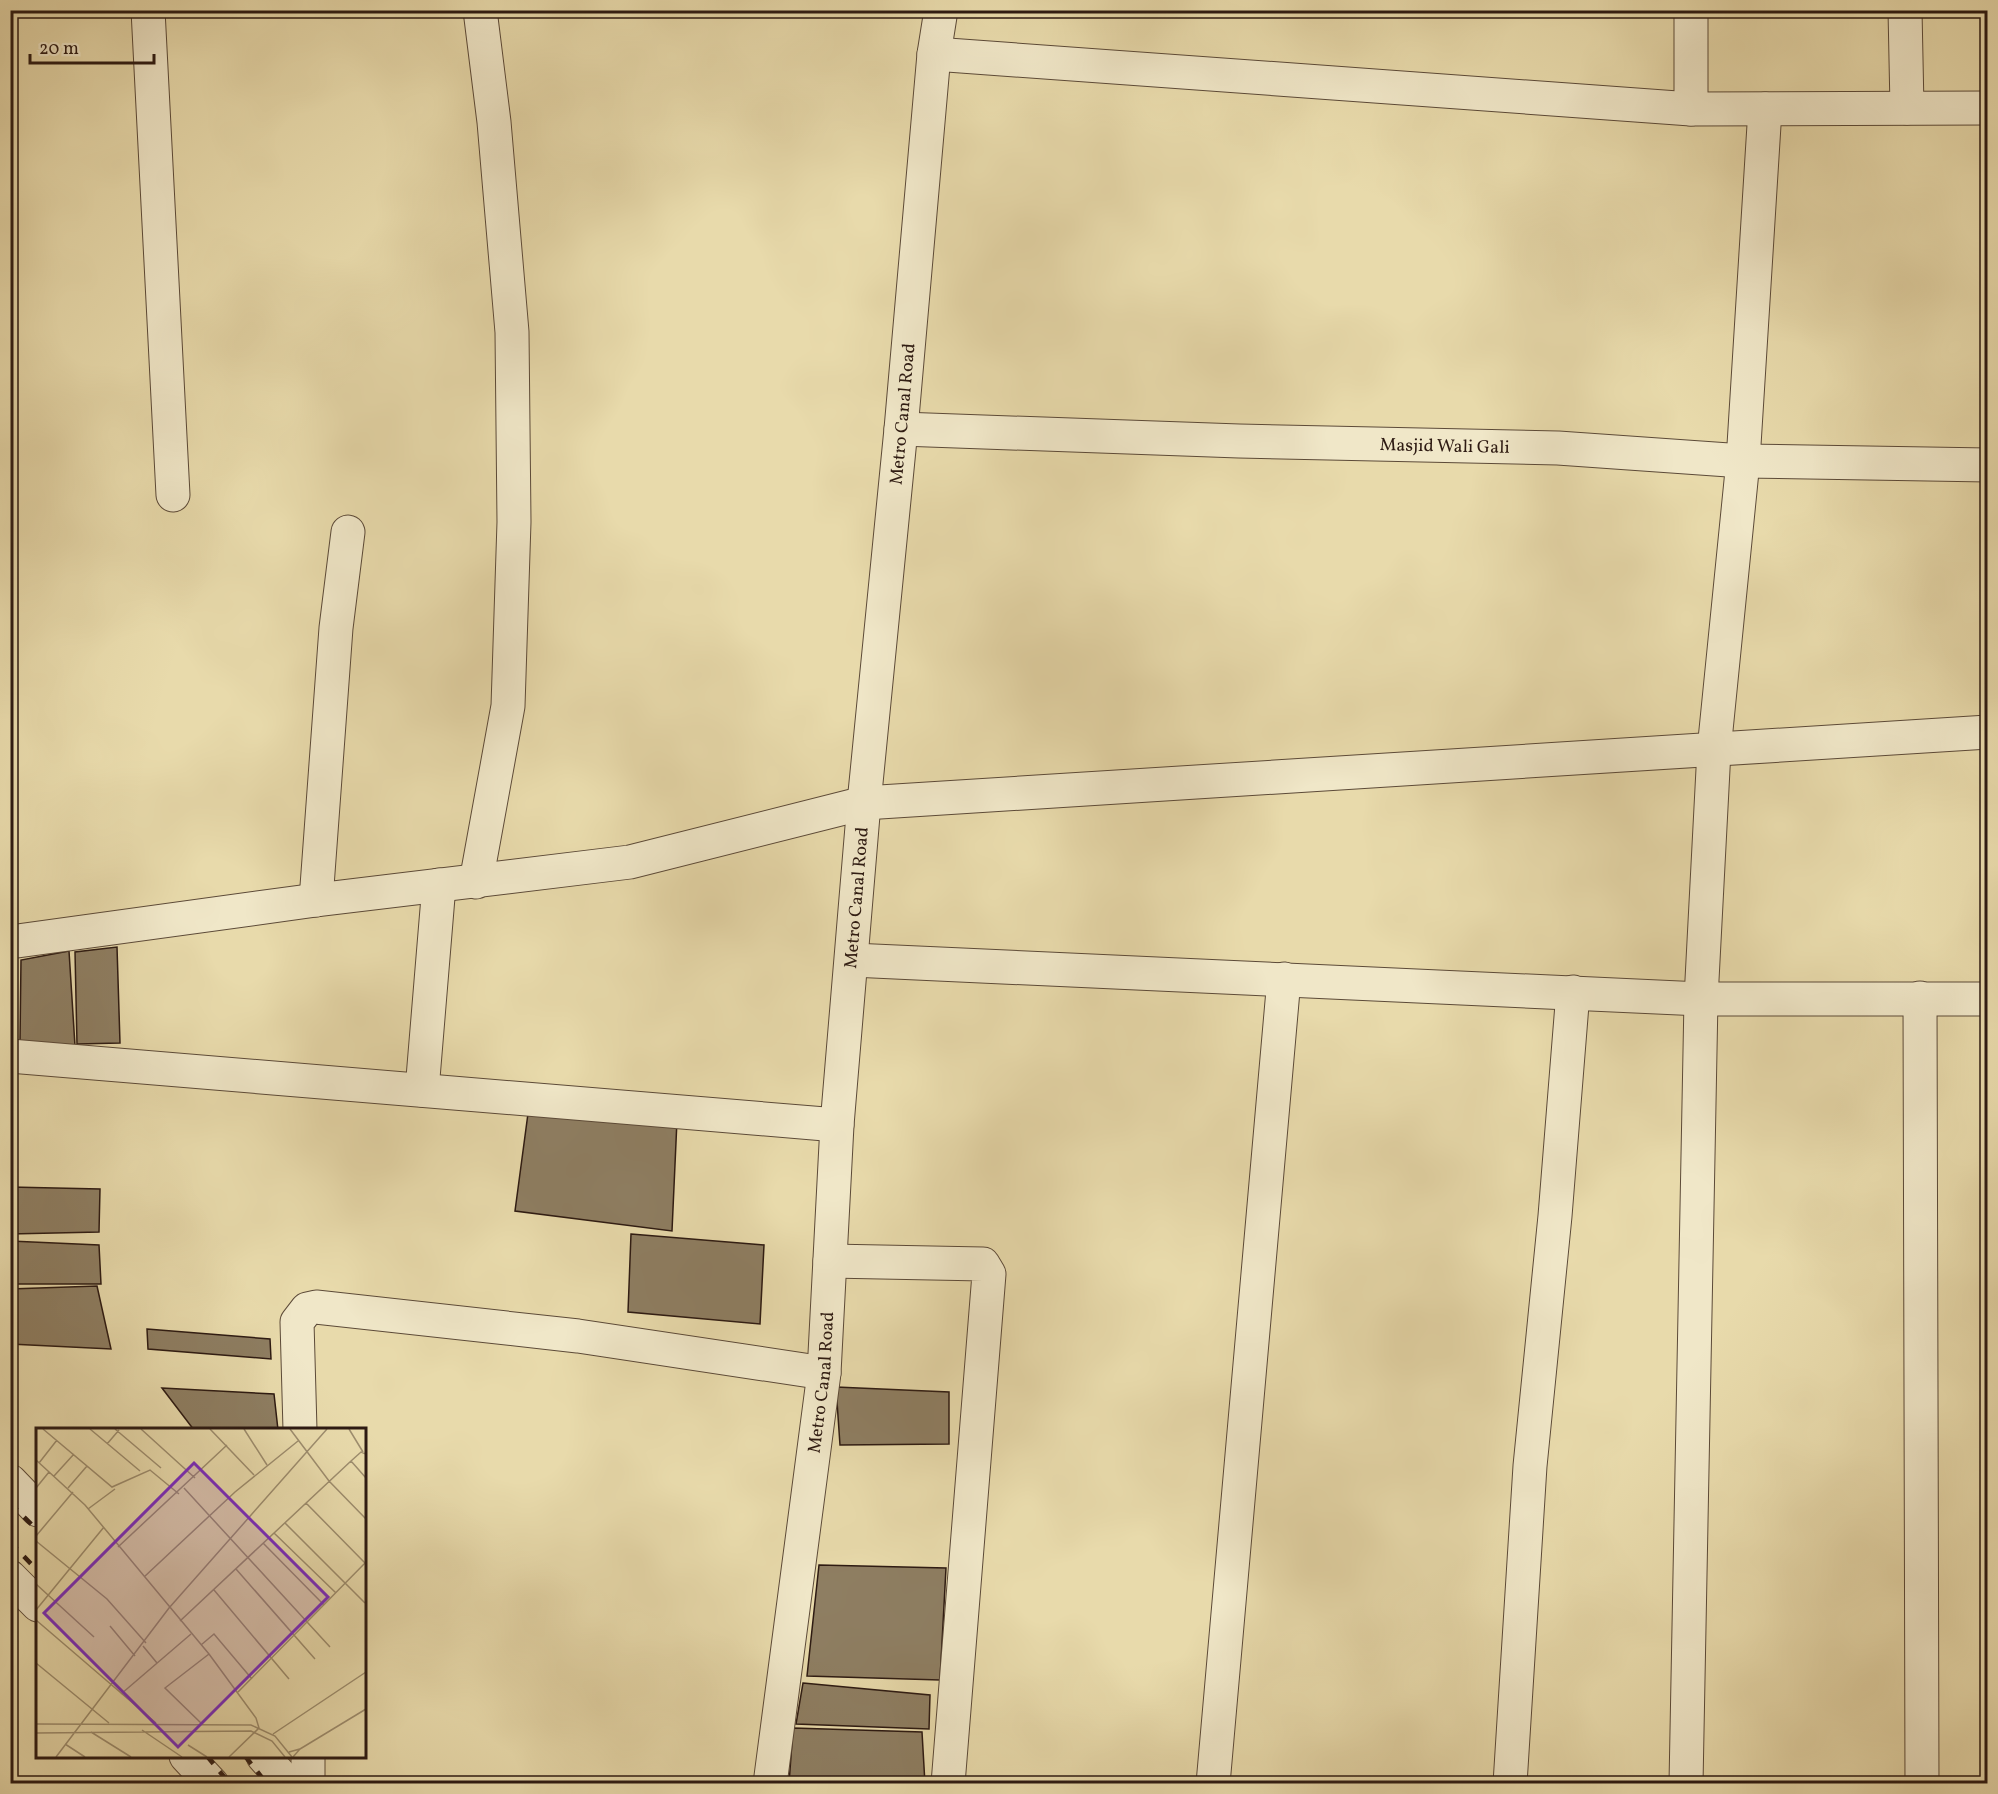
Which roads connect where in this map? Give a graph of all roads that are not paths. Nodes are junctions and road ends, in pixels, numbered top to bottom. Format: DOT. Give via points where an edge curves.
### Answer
graph roads {
  1 [pos="148,10"];
  2 [pos="480,10"];
  3 [pos="940,10"];
  4 [pos="1691,10"];
  5 [pos="1905,10"];
  6 [pos="934,54"];
  7 [pos="1907,108"];
  8 [pos="1988,108"];
  9 [pos="1691,109"];
  10 [pos="1765,109"];
  11 [pos="902,429"];
  12 [pos="1743,461"];
  13 [pos="1988,465"];
  14 [pos="173,495"];
  15 [pos="348,532"];
  16 [pos="1988,732"];
  17 [pos="1714,750"];
  18 [pos="864,803"];
  19 [pos="476,882"];
  20 [pos="439,885"];
  21 [pos="316,900"];
  22 [pos="10,942"];
  23 [pos="852,960"];
  24 [pos="1284,979"];
  25 [pos="1573,992"];
  26 [pos="1920,998"];
  27 [pos="1701,999"];
  28 [pos="1988,999"];
  29 [pos="10,1056"];
  30 [pos="422,1090"];
  31 [pos="837,1125"];
  32 [pos="830,1261"];
  33 [pos="824,1373"];
  34 [pos="300,1428"];
  35 [pos="10,1473"];
  36 [pos="11,1481"];
  37 [pos="36,1508"];
  38 [pos="10,1577"];
  39 [pos="36,1603"];
  40 [pos="188,1758"];
  41 [pos="265,1758"];
  42 [pos="308,1758"];
  43 [pos="212,1784"];
  44 [pos="288,1784"];
  45 [pos="308,1784"];
  46 [pos="770,1784"];
  47 [pos="948,1784"];
  48 [pos="1213,1784"];
  49 [pos="1510,1784"];
  50 [pos="1686,1784"];
  51 [pos="1922,1784"];
  1 -- 14 [label="street"];
  2 -- 19 [label="street" via="512,332 514,522 508,706"];
  3 -- 6 [label="street, Metro Canal Road"];
  4 -- 9 [label="street"];
  5 -- 7 [label="street"];
  6 -- 9 [label="street"];
  6 -- 11 [label="street, Metro Canal Road"];
  7 -- 8 [label="street"];
  7 -- 10 [label="street"];
  9 -- 10 [label="street"];
  10 -- 12 [label="street"];
  11 -- 12 [label="street, Masjid Wali Gali" via="1558,448"];
  11 -- 18 [label="street, Metro Canal Road"];
  12 -- 13 [label="street, Masjid Wali Gali"];
  12 -- 17 [label="street"];
  15 -- 21 [label="street" via="336,628"];
  16 -- 17 [label="street"];
  17 -- 18 [label="street"];
  17 -- 27 [label="street"];
  18 -- 19 [label="street" via="630,862"];
  18 -- 23 [label="street, Metro Canal Road"];
  19 -- 20 [label="street"];
  20 -- 21 [label="street"];
  20 -- 30 [label="street"];
  21 -- 22 [label="street"];
  23 -- 24 [label="street"];
  23 -- 31 [label="street, Metro Canal Road"];
  24 -- 25 [label="street"];
  24 -- 48 [label="street"];
  25 -- 27 [label="street"];
  25 -- 49 [label="street" via="1556,1216 1530,1466"];
  26 -- 27 [label="street"];
  26 -- 28 [label="street"];
  26 -- 51 [label="street"];
  27 -- 50 [label="street"];
  29 -- 30 [label="street"];
  30 -- 31 [label="street"];
  31 -- 32 [label="street, Metro Canal Road"];
  32 -- 33 [label="street, Metro Canal Road"];
  32 -- 47 [label="street" via="983,1264 989,1274"];
  33 -- 34 [label="street" via="578,1336 316,1307 307,1309 297,1322"];
  33 -- 46 [label="street, Metro Canal Road"];
  35 -- 36 [label="street"];
  36 -- 37 [label="street"];
  38 -- 39 [label="street"];
  40 -- 43 [label="street"];
  41 -- 44 [label="street"];
  42 -- 45 [label="street"];
}
